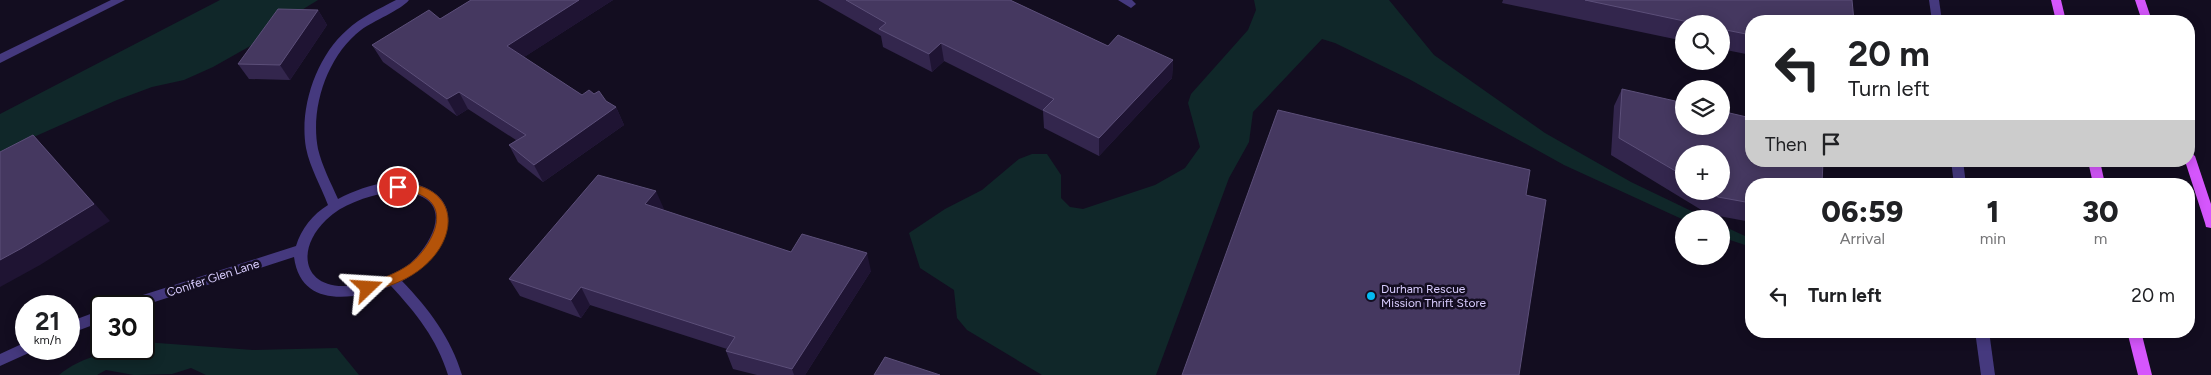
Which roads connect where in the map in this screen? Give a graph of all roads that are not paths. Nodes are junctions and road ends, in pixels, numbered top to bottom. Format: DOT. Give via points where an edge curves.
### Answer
graph roads {
  1 [pos="120,0"];
  2 [pos="404,0"];
  3 [pos="1934,0"];
  4 [pos="2056,0"];
  5 [pos="2140,0"];
  6 [pos="1935,15"];
  7 [pos="2059,15"];
  8 [pos="2145,15"];
  9 [pos="0,58"];
  10 [pos="2193,167"];
  11 [pos="335,208"];
  12 [pos="2211,223"];
  13 [pos="300,250"];
  14 [pos="393,280"];
  15 [pos="155,297"];
  16 [pos="1983,338"];
  17 [pos="2136,338"];
  18 [pos="15,353"];
  19 [pos="0,360"];
  20 [pos="455,375"];
  21 [pos="1988,375"];
  22 [pos="2145,375"];
  1 -- 9 [label="street"];
  2 -- 11 [label="street" via="350,33 334,51 319,84 311,115 312,146"];
  3 -- 6 [label="street"];
  4 -- 7 [label="main road"];
  5 -- 8 [label="main road"];
  10 -- 12 [label="main road"];
  11 -- 13 [label="street" via="322,216 308,233"];
  11 -- 14 [label="street" via="364,192 388,187 409,187 426,193 438,203 443,217 441,233 431,250 414,267"];
  13 -- 14 [label="street" via="300,266 308,280 323,289 345,292"];
  13 -- 15 [label="street, Conifer Glen Lane"];
  14 -- 20 [label="street" via="422,310 451,358"];
  16 -- 21 [label="street"];
  17 -- 22 [label="main road"];
  18 -- 19 [label="street"];
}
